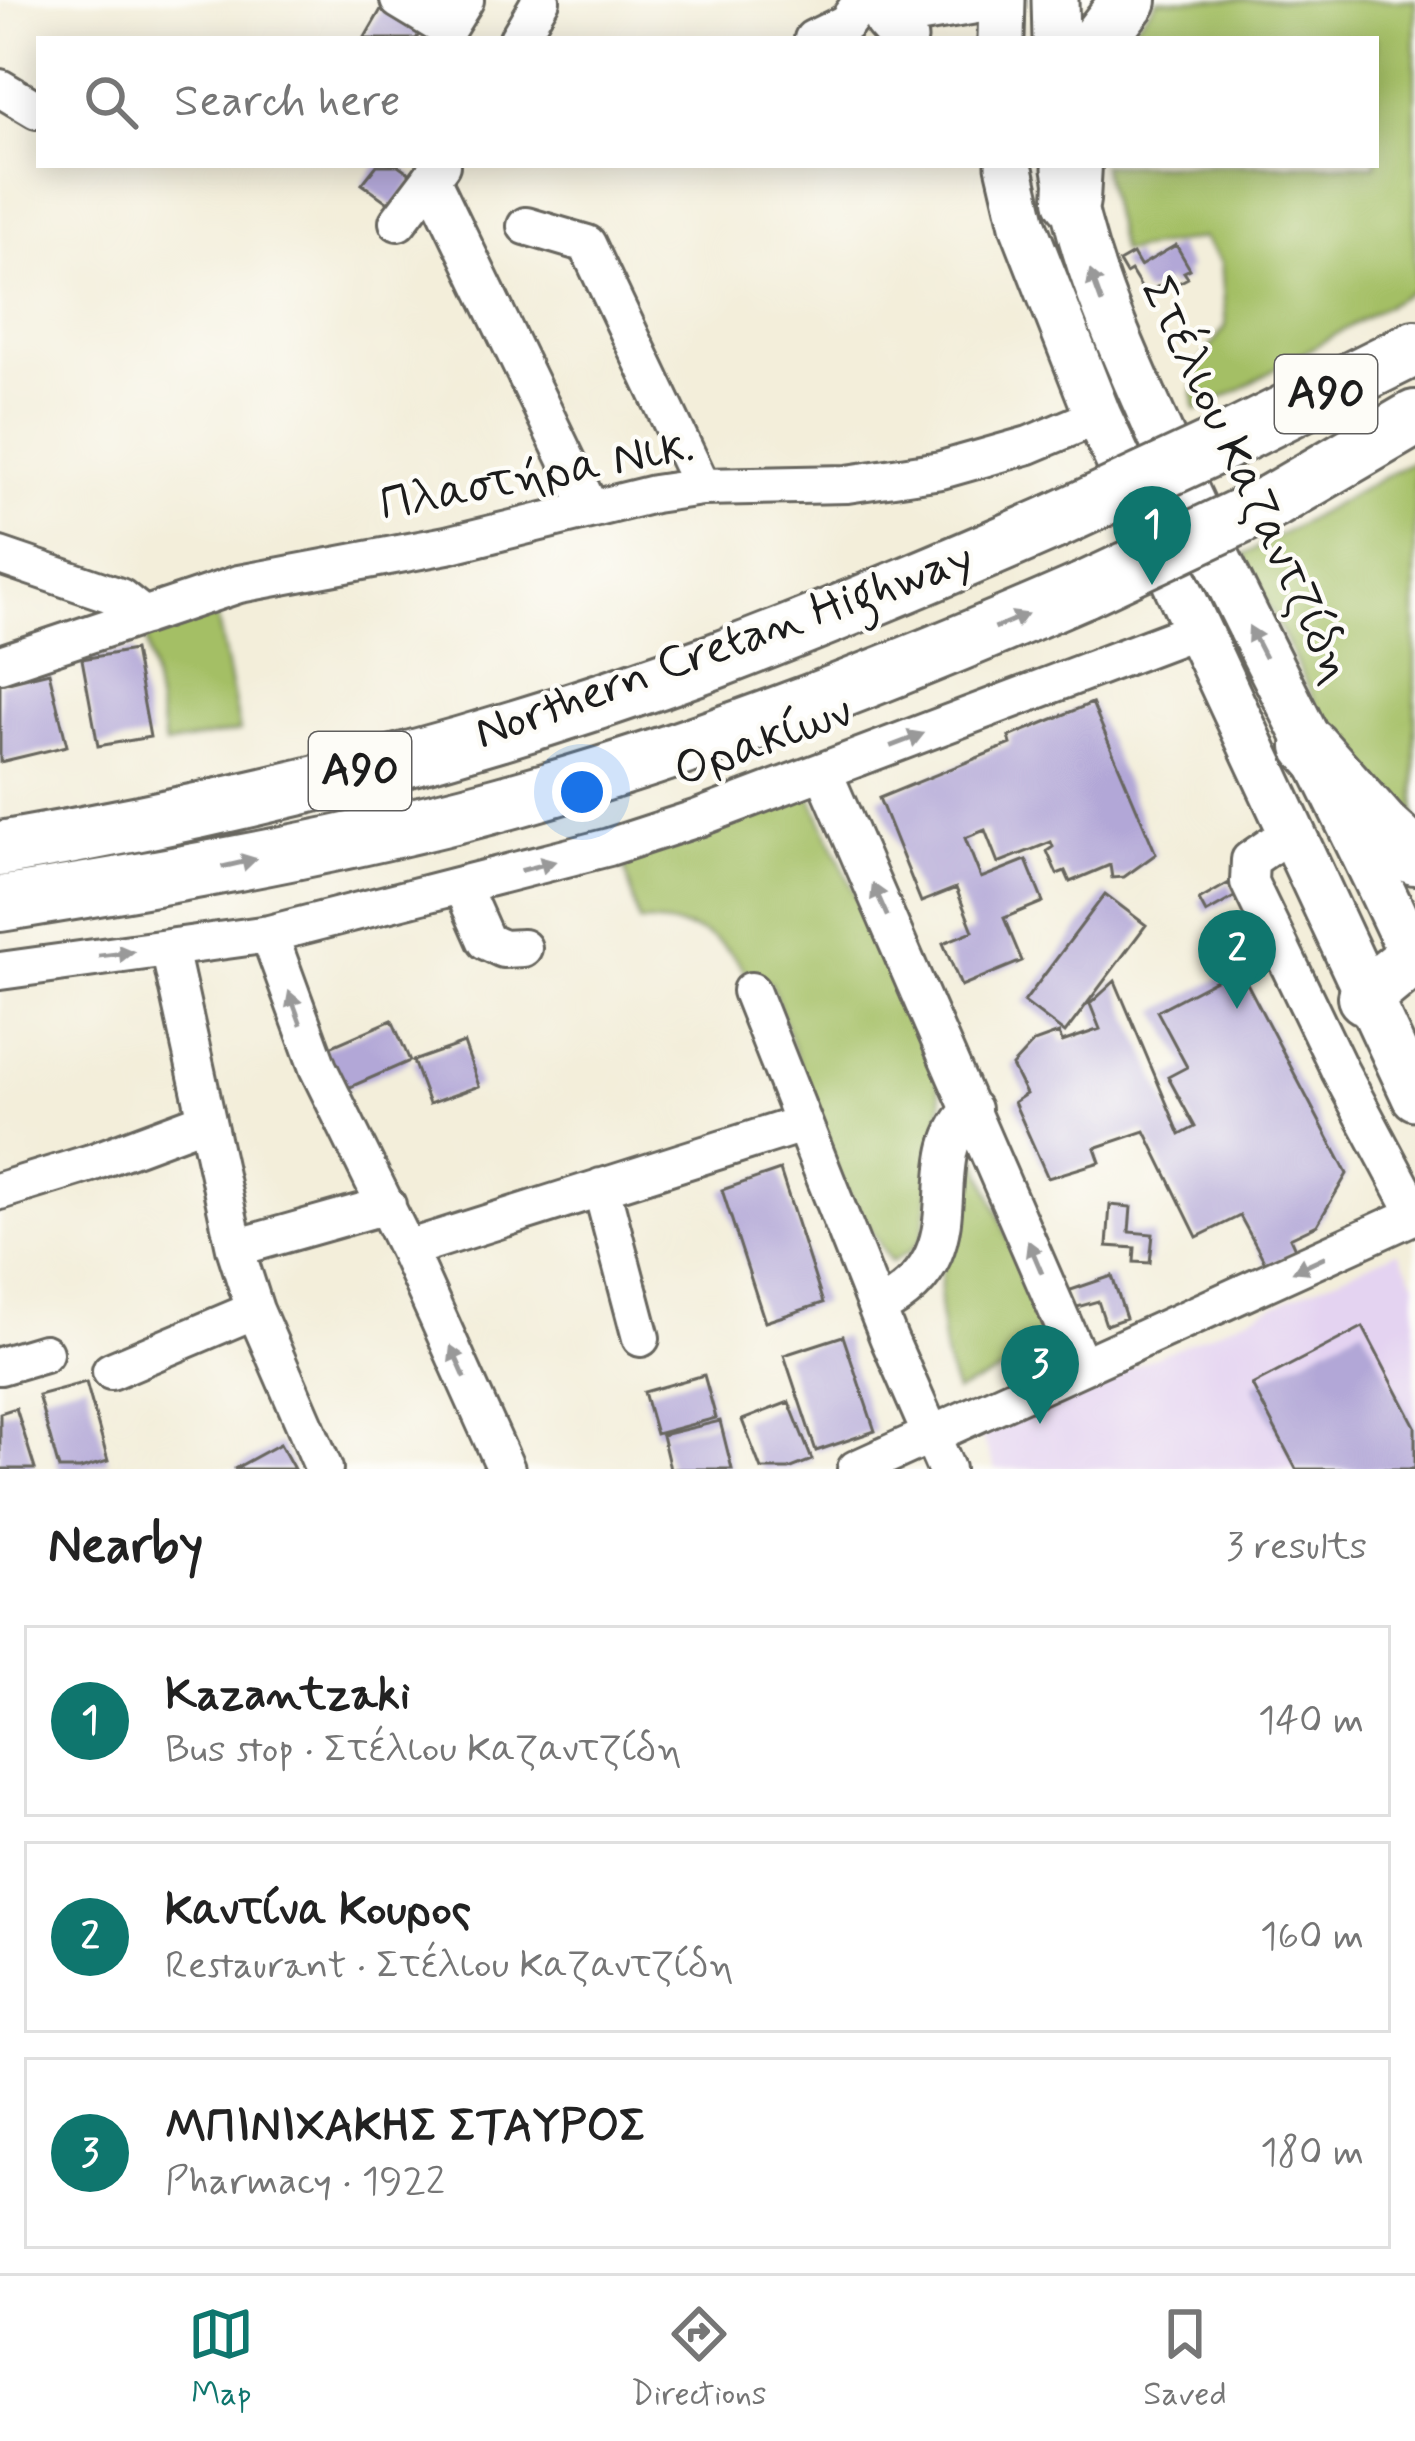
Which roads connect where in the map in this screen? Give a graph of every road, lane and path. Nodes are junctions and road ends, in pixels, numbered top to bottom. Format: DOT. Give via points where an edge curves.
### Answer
graph roads {
  1 [pos="399,0"];
  2 [pos="465,0"];
  3 [pos="1055,0"];
  4 [pos="1129,0"];
  5 [pos="535,2"];
  6 [pos="1003,10"];
  7 [pos="880,15"];
  8 [pos="519,36"];
  9 [pos="819,36"];
  10 [pos="1056,36"];
  11 [pos="1101,36"];
  12 [pos="0,88"];
  13 [pos="36,109"];
  14 [pos="436,172"];
  15 [pos="1006,175"];
  16 [pos="1071,177"];
  17 [pos="398,222"];
  18 [pos="526,226"];
  19 [pos="1415,319"];
  20 [pos="1415,348"];
  21 [pos="1098,416"];
  22 [pos="1415,418"];
  23 [pos="1254,428"];
  24 [pos="1415,445"];
  25 [pos="702,488"];
  26 [pos="1271,502"];
  27 [pos="590,508"];
  28 [pos="0,556"];
  29 [pos="145,616"];
  30 [pos="1196,630"];
  31 [pos="0,664"];
  32 [pos="1310,746"];
  33 [pos="824,771"];
  34 [pos="1292,831"];
  35 [pos="0,849"];
  36 [pos="1415,857"];
  37 [pos="462,887"];
  38 [pos="0,904"];
  39 [pos="269,934"];
  40 [pos="169,948"];
  41 [pos="523,948"];
  42 [pos="0,971"];
  43 [pos="1405,973"];
  44 [pos="751,991"];
  45 [pos="1415,1097"];
  46 [pos="972,1109"];
  47 [pos="206,1120"];
  48 [pos="802,1124"];
  49 [pos="601,1187"];
  50 [pos="0,1191"];
  51 [pos="387,1205"];
  52 [pos="1415,1213"];
  53 [pos="235,1248"];
  54 [pos="407,1249"];
  55 [pos="877,1309"];
  56 [pos="255,1310"];
  57 [pos="641,1338"];
  58 [pos="44,1353"];
  59 [pos="1081,1365"];
  60 [pos="0,1366"];
  61 [pos="111,1371"];
  62 [pos="930,1434"];
  63 [pos="324,1469"];
  64 [pos="506,1469"];
  65 [pos="856,1469"];
  66 [pos="946,1469"];
  1 -- 2 [label="street" via="447,29"];
  3 -- 10 [label="main road"];
  4 -- 11 [label="highway"];
  5 -- 8 [label="street"];
  6 -- 7 [label="street"];
  7 -- 9 [label="street"];
  12 -- 13 [label="street"];
  14 -- 17 [label="street"];
  14 -- 27 [label="street"];
  15 -- 21 [label="main road, Στέλιου Καζαντζίδη"];
  32 -- 16 [label="main road, Στέλιου Καζαντζίδη, one-way" via="1220,569 1099,297"];
  18 -- 25 [label="street" via="587,244"];
  19 -- 23 [label="highway"];
  20 -- 23 [label="highway, Northern Cretan Highway / Α90"];
  21 -- 25 [label="street, Πλαστήρα Νικ." via="1009,452 925,473"];
  21 -- 30 [label="main road, Στέλιου Καζαντζίδη"];
  22 -- 26 [label="highway, Northern Cretan Highway / Α90"];
  23 -- 35 [label="highway, Northern Cretan Highway / Α90, bridge" via="1053,522 712,662 267,796"];
  24 -- 26 [label="highway"];
  25 -- 27 [label="street, Πλαστήρα Νικ."];
  38 -- 26 [label="highway, Northern Cretan Highway / Α90, one-way, bridge" via="209,870 467,812 700,740 933,655"];
  27 -- 29 [label="street, Πλαστήρα Νικ." via="239,584"];
  28 -- 29 [label="street" via="120,597"];
  29 -- 31 [label="street, Πλαστήρα Νικ."];
  33 -- 30 [label="street, Ορακίων, one-way"];
  30 -- 34 [label="main road, Στέλιου Καζαντζίδη"];
  32 -- 36 [label="highway"];
  32 -- 43 [label="main road, Στέλιου Καζαντζίδη"];
  37 -- 33 [label="street, Ορακίων, one-way" via="659,831"];
  46 -- 33 [label="street, one-way"];
  34 -- 43 [label="main road, Στέλιου Καζαντζίδη"];
  34 -- 52 [label="street" via="1250,860 1249,882"];
  37 -- 39 [label="street, Ορακίων"];
  37 -- 41 [label="street" via="485,941"];
  39 -- 40 [label="street, Ορακίων"];
  51 -- 39 [label="street, one-way" via="318,1068"];
  42 -- 40 [label="street, Ορακίων, one-way"];
  40 -- 47 [label="street"];
  43 -- 45 [label="main road, Στέλιου Καζαντζίδη"];
  44 -- 48 [label="street"];
  46 -- 55 [label="street" via="952,1138 935,1253 912,1285"];
  59 -- 46 [label="street, one-way"];
  47 -- 50 [label="street"];
  47 -- 53 [label="street"];
  48 -- 49 [label="street"];
  48 -- 55 [label="street"];
  49 -- 54 [label="street"];
  49 -- 57 [label="street"];
  51 -- 53 [label="street"];
  51 -- 54 [label="street"];
  52 -- 59 [label="street, one-way"];
  53 -- 56 [label="street"];
  64 -- 54 [label="street, one-way"];
  55 -- 62 [label="street"];
  56 -- 61 [label="street"];
  56 -- 63 [label="street"];
  58 -- 60 [label="street"];
  59 -- 62 [label="street"];
  62 -- 65 [label="street"];
  62 -- 66 [label="street"];
}
